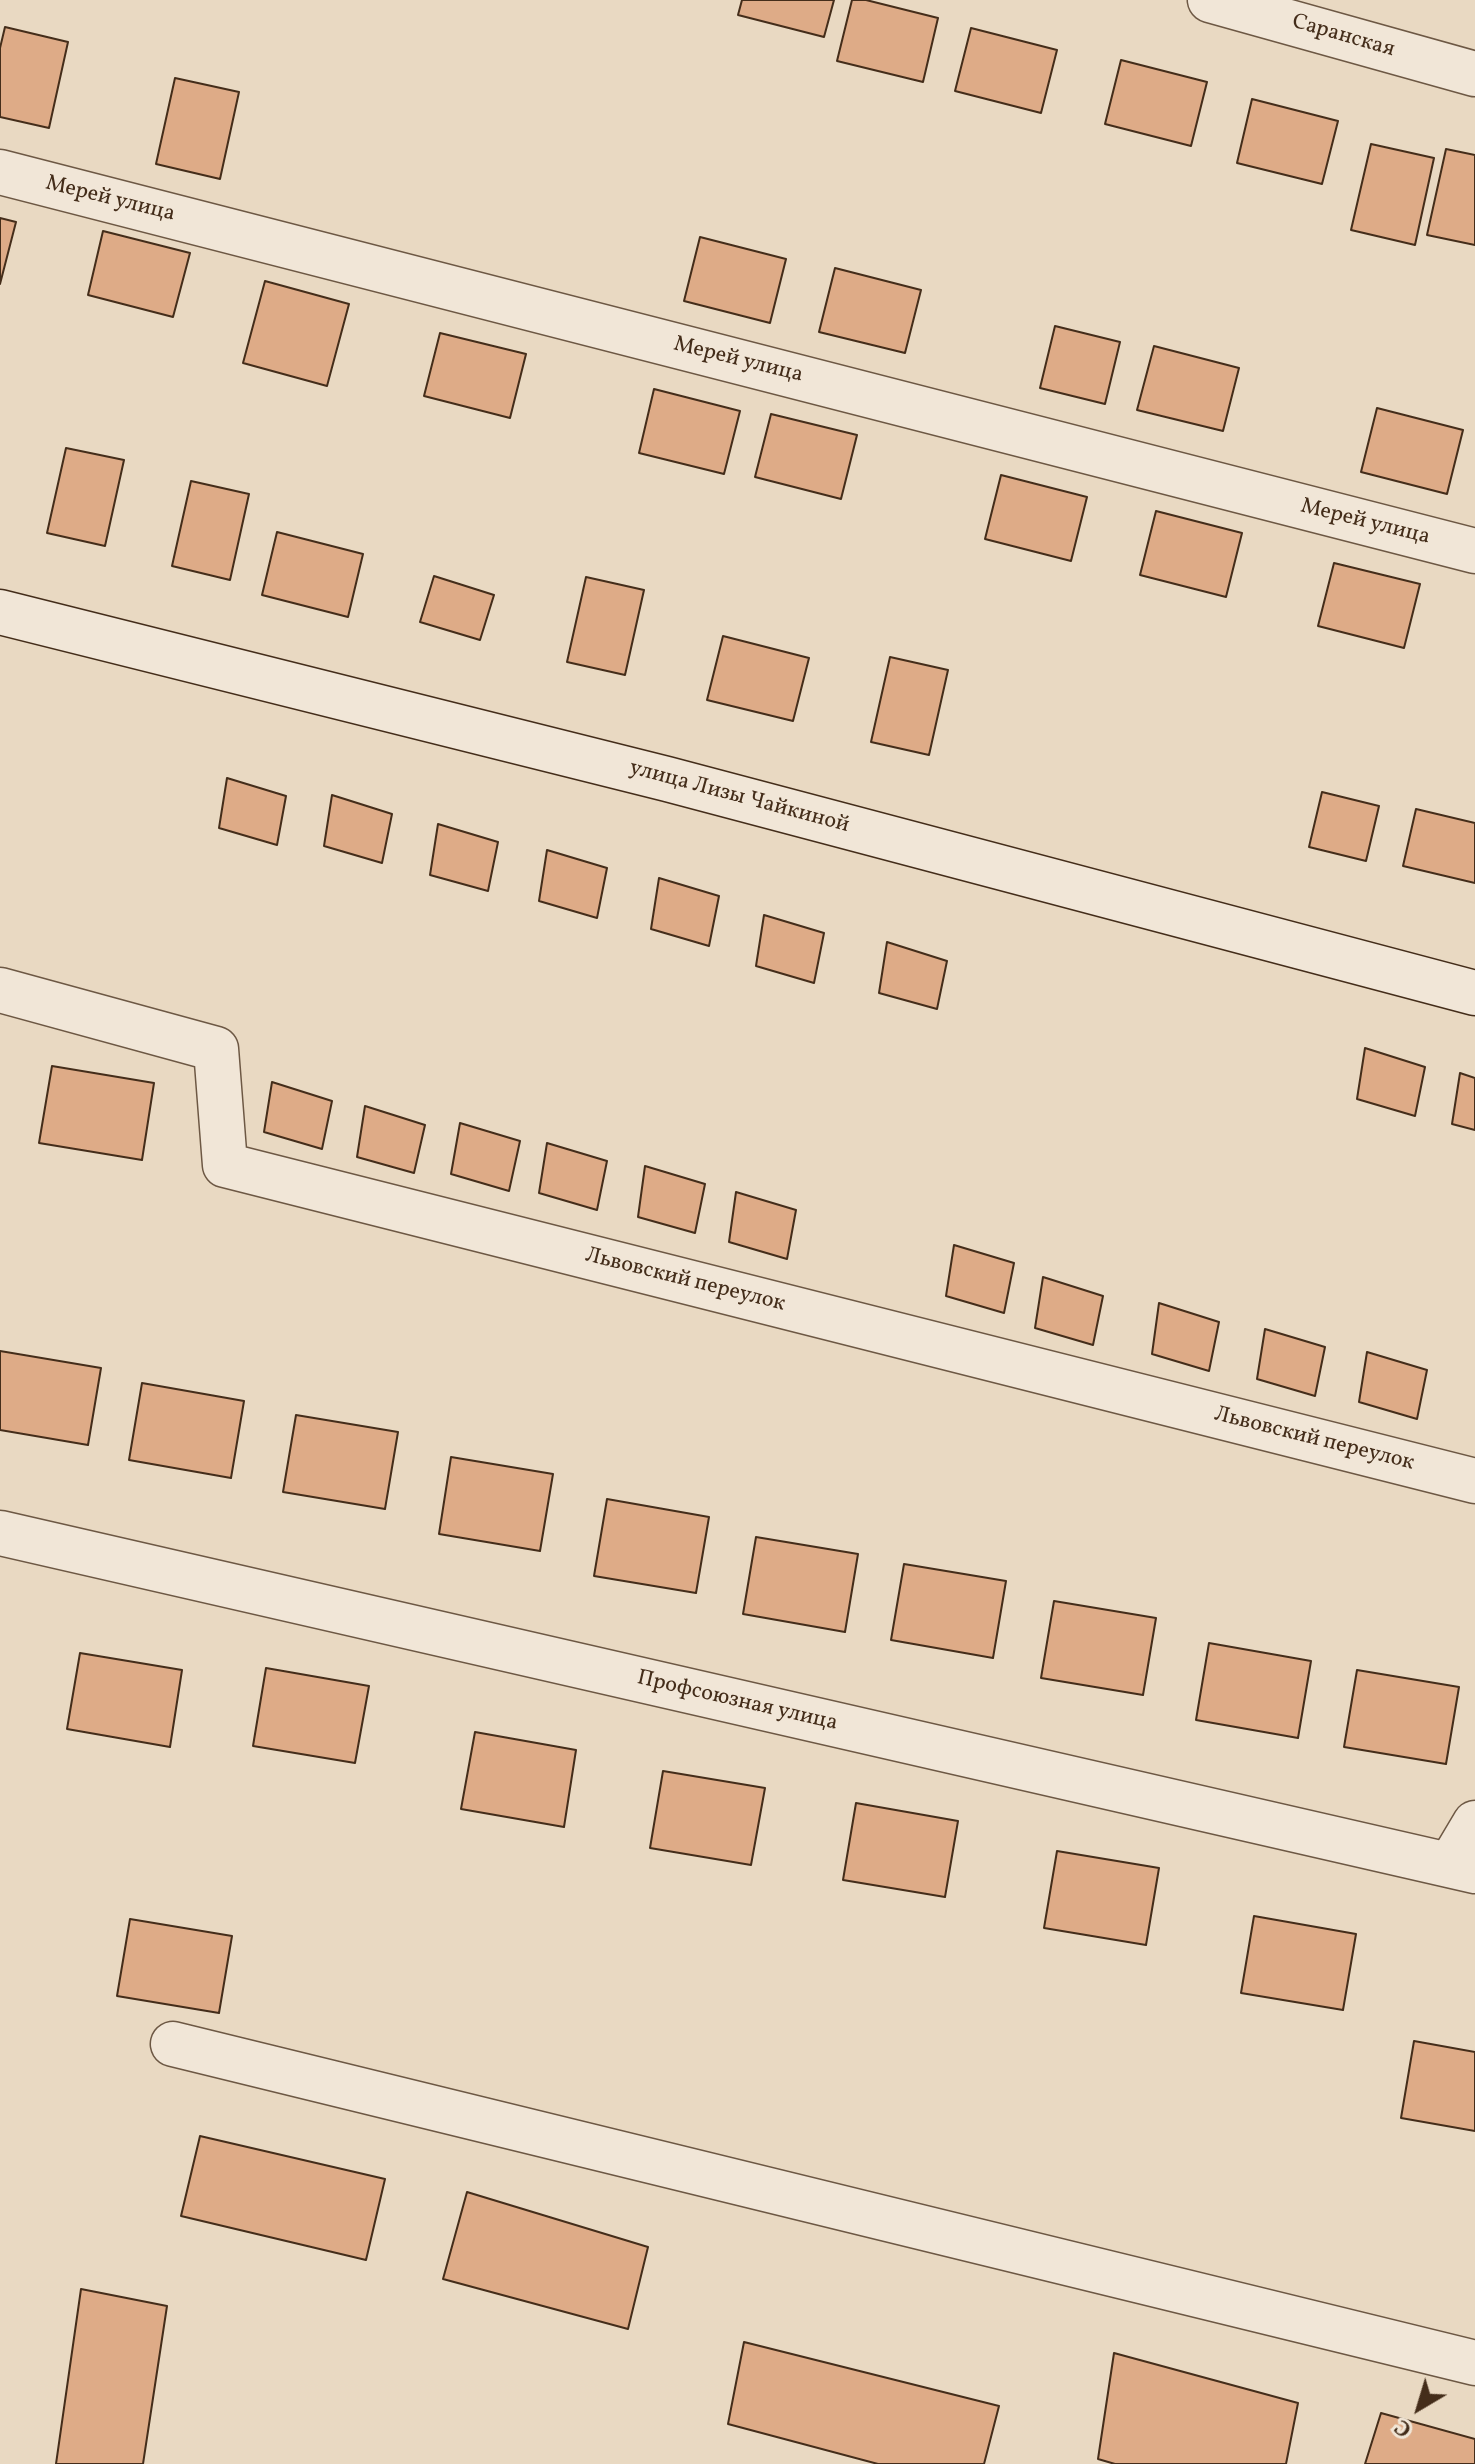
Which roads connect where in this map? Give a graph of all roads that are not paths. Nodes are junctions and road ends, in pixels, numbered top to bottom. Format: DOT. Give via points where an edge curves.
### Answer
graph roads {
  1 [pos="1210,0"];
  2 [pos="1475,74"];
  3 [pos="0,172"];
  4 [pos="1475,551"];
  5 [pos="0,612"];
  6 [pos="0,990"];
  7 [pos="1475,993"];
  8 [pos="1475,1481"];
  9 [pos="0,1533"];
  10 [pos="1475,1823"];
  11 [pos="1463,1868"];
  12 [pos="173,2044"];
  13 [pos="1475,2363"];
  1 -- 2 [label="street, Саранская"];
  3 -- 4 [label="street, Мерей улица"];
  5 -- 7 [label="street, улица Лизы Чайкиной" via="667,779"];
  6 -- 8 [label="street, Львовский переулок" via="216,1049 225,1165"];
  9 -- 11 [label="street, Профсоюзная улица"];
  10 -- 11 [label="street"];
  12 -- 13 [label="street"];
}
